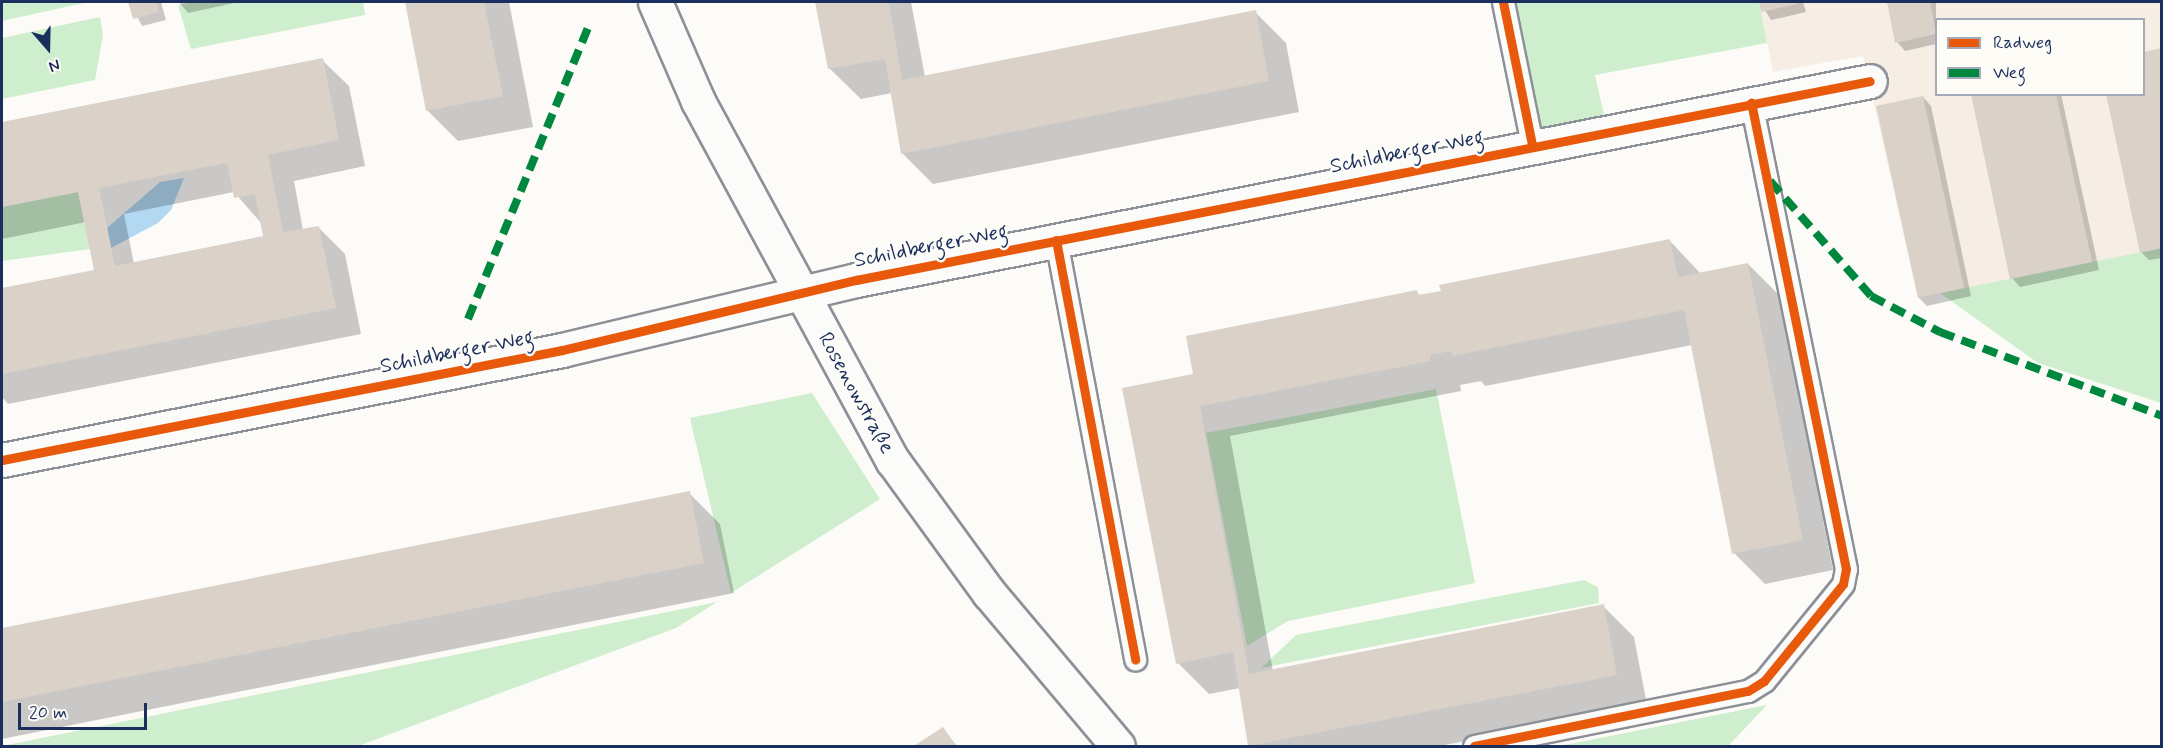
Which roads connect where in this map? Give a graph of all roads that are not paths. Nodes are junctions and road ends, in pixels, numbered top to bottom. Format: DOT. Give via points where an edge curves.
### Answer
graph roads {
  1 [pos="655,2"];
  2 [pos="1503,2"];
  3 [pos="1870,81"];
  4 [pos="1751,103"];
  5 [pos="1532,146"];
  6 [pos="1056,240"];
  7 [pos="799,291"];
  8 [pos="2,460"];
  9 [pos="1135,660"];
  10 [pos="1118,747"];
  11 [pos="1474,747"];
  1 -- 7 [label="street, Rosenowstraße" via="698,101"];
  2 -- 5 [label="lane"];
  3 -- 4 [label="street, Schildberger Weg"];
  4 -- 5 [label="street, Schildberger Weg"];
  4 -- 11 [label="lane" via="1846,569 1843,584 1764,681 1748,691"];
  5 -- 6 [label="street, Schildberger Weg"];
  6 -- 7 [label="street, Schildberger Weg"];
  6 -- 9 [label="lane"];
  7 -- 8 [label="street, Schildberger Weg" via="562,350"];
  7 -- 10 [label="street, Rosenowstraße" via="893,461 989,592"];
}
